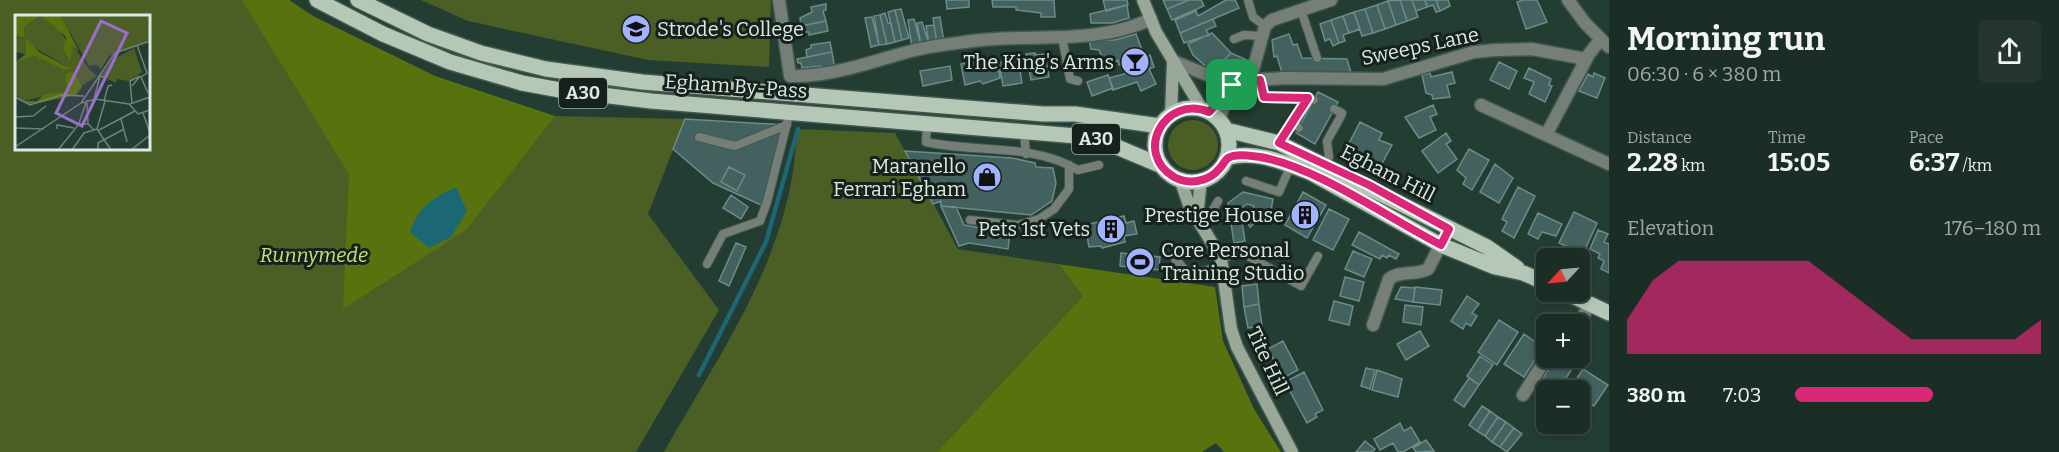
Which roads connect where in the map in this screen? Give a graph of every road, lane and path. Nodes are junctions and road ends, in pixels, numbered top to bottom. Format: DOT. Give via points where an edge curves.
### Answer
graph roads {
  1 [pos="317,0"];
  2 [pos="358,0"];
  3 [pos="779,0"];
  4 [pos="1143,0"];
  5 [pos="1248,0"];
  6 [pos="1331,0"];
  7 [pos="1568,0"];
  8 [pos="1301,10"];
  9 [pos="1151,19"];
  10 [pos="1264,31"];
  11 [pos="1062,38"];
  12 [pos="1234,39"];
  13 [pos="1605,43"];
  14 [pos="1317,58"];
  15 [pos="1586,59"];
  16 [pos="1173,61"];
  17 [pos="870,65"];
  18 [pos="871,78"];
  19 [pos="1255,80"];
  20 [pos="1078,81"];
  21 [pos="1231,88"];
  22 [pos="1481,105"];
  23 [pos="1334,109"];
  24 [pos="1214,117"];
  25 [pos="788,118"];
  26 [pos="1297,118"];
  27 [pos="1166,120"];
  28 [pos="1328,120"];
  29 [pos="927,123"];
  30 [pos="1336,124"];
  31 [pos="1299,128"];
  32 [pos="1024,130"];
  33 [pos="1546,135"];
  34 [pos="699,138"];
  35 [pos="1279,143"];
  36 [pos="1026,154"];
  37 [pos="1227,158"];
  38 [pos="1609,164"];
  39 [pos="1069,165"];
  40 [pos="1099,165"];
  41 [pos="1291,165"];
  42 [pos="1325,165"];
  43 [pos="1162,166"];
  44 [pos="1180,179"];
  45 [pos="1201,180"];
  46 [pos="1246,181"];
  47 [pos="1218,201"];
  48 [pos="1198,219"];
  49 [pos="970,220"];
  50 [pos="1449,229"];
  51 [pos="1441,245"];
  52 [pos="1318,256"];
  53 [pos="1175,260"];
  54 [pos="1221,262"];
  55 [pos="707,264"];
  56 [pos="1523,273"];
  57 [pos="1536,279"];
  58 [pos="1585,302"];
  59 [pos="1589,304"];
  60 [pos="1609,313"];
  61 [pos="1584,314"];
  62 [pos="1373,325"];
  63 [pos="1541,368"];
  64 [pos="1523,395"];
  65 [pos="1292,452"];
  1 -- 25 [label="main road, Egham By-Pass / A30" via="416,49 522,83"];
  2 -- 27 [label="main road, Egham By-Pass / A30" via="428,34 481,53 546,69 642,82"];
  3 -- 17 [label="street" via="790,76 817,77"];
  4 -- 9 [label="street"];
  5 -- 10 [label="lane" via="1253,17"];
  6 -- 8 [label="street"];
  7 -- 13 [label="street"];
  8 -- 10 [label="street" via="1272,20"];
  8 -- 14 [label="lane"];
  9 -- 11 [label="street" via="1124,30"];
  9 -- 16 [label="street"];
  10 -- 12 [label="lane"];
  10 -- 19 [label="street"];
  11 -- 17 [label="street" via="1005,36 968,41 916,50"];
  11 -- 20 [label="lane" via="1067,71 1070,79"];
  13 -- 15 [label="street"];
  15 -- 19 [label="street, Sweeps Lane" via="1514,49 1474,52 1383,79"];
  15 -- 33 [label="street"];
  16 -- 21 [label="street"];
  16 -- 24 [label="street"];
  16 -- 27 [label="street"];
  17 -- 18 [label="street"];
  19 -- 21 [label="street, Sweeps Lane"];
  19 -- 26 [label="lane" via="1264,97 1311,99"];
  21 -- 24 [label="street" via="1222,95"];
  22 -- 33 [label="street"];
  23 -- 30 [label="lane" via="1341,113"];
  24 -- 27 [label="main road" via="1184,109"];
  24 -- 35 [label="main road, Egham Hill"];
  24 -- 37 [label="main road" via="1229,145"];
  25 -- 29 [label="main road, Egham By-Pass / A30"];
  25 -- 34 [label="lane" via="735,146"];
  25 -- 55 [label="lane" via="760,221 723,234"];
  26 -- 31 [label="lane"];
  26 -- 35 [label="lane"];
  27 -- 43 [label="main road" via="1155,149"];
  28 -- 30 [label="lane"];
  29 -- 32 [label="main road, Egham By-Pass / A30"];
  29 -- 36 [label="lane" via="926,142"];
  30 -- 42 [label="lane" via="1322,140 1329,157"];
  32 -- 36 [label="lane"];
  32 -- 43 [label="main road, Egham By-Pass / A30" via="1094,139"];
  33 -- 38 [label="street"];
  35 -- 42 [label="main road, Egham Hill"];
  36 -- 39 [label="lane" via="1055,158"];
  37 -- 41 [label="main road, Egham Hill" via="1259,157"];
  37 -- 45 [label="main road" via="1216,172"];
  39 -- 40 [label="lane" via="1078,170"];
  39 -- 49 [label="lane" via="1069,189 1054,209 1039,219 1018,225"];
  41 -- 46 [label="lane" via="1280,192"];
  41 -- 51 [label="main road, Egham Hill"];
  42 -- 50 [label="main road, Egham Hill"];
  43 -- 44 [label="main road"];
  44 -- 45 [label="main road"];
  44 -- 48 [label="street, Tite Hill"];
  45 -- 48 [label="street"];
  47 -- 48 [label="lane" via="1208,218"];
  48 -- 54 [label="street, Tite Hill"];
  50 -- 51 [label="street"];
  50 -- 56 [label="main road, Egham Hill" via="1487,247"];
  51 -- 56 [label="main road, Egham Hill" via="1495,267"];
  51 -- 62 [label="street" via="1425,271 1396,274 1389,279"];
  52 -- 54 [label="lane" via="1301,286 1243,253"];
  53 -- 54 [label="lane" via="1186,271 1203,271"];
  54 -- 65 [label="street, Tite Hill" via="1237,347"];
  56 -- 57 [label="main road, Egham Hill"];
  58 -- 59 [label="main road"];
  59 -- 60 [label="main road"];
  59 -- 61 [label="street"];
  63 -- 64 [label="street"];
}
